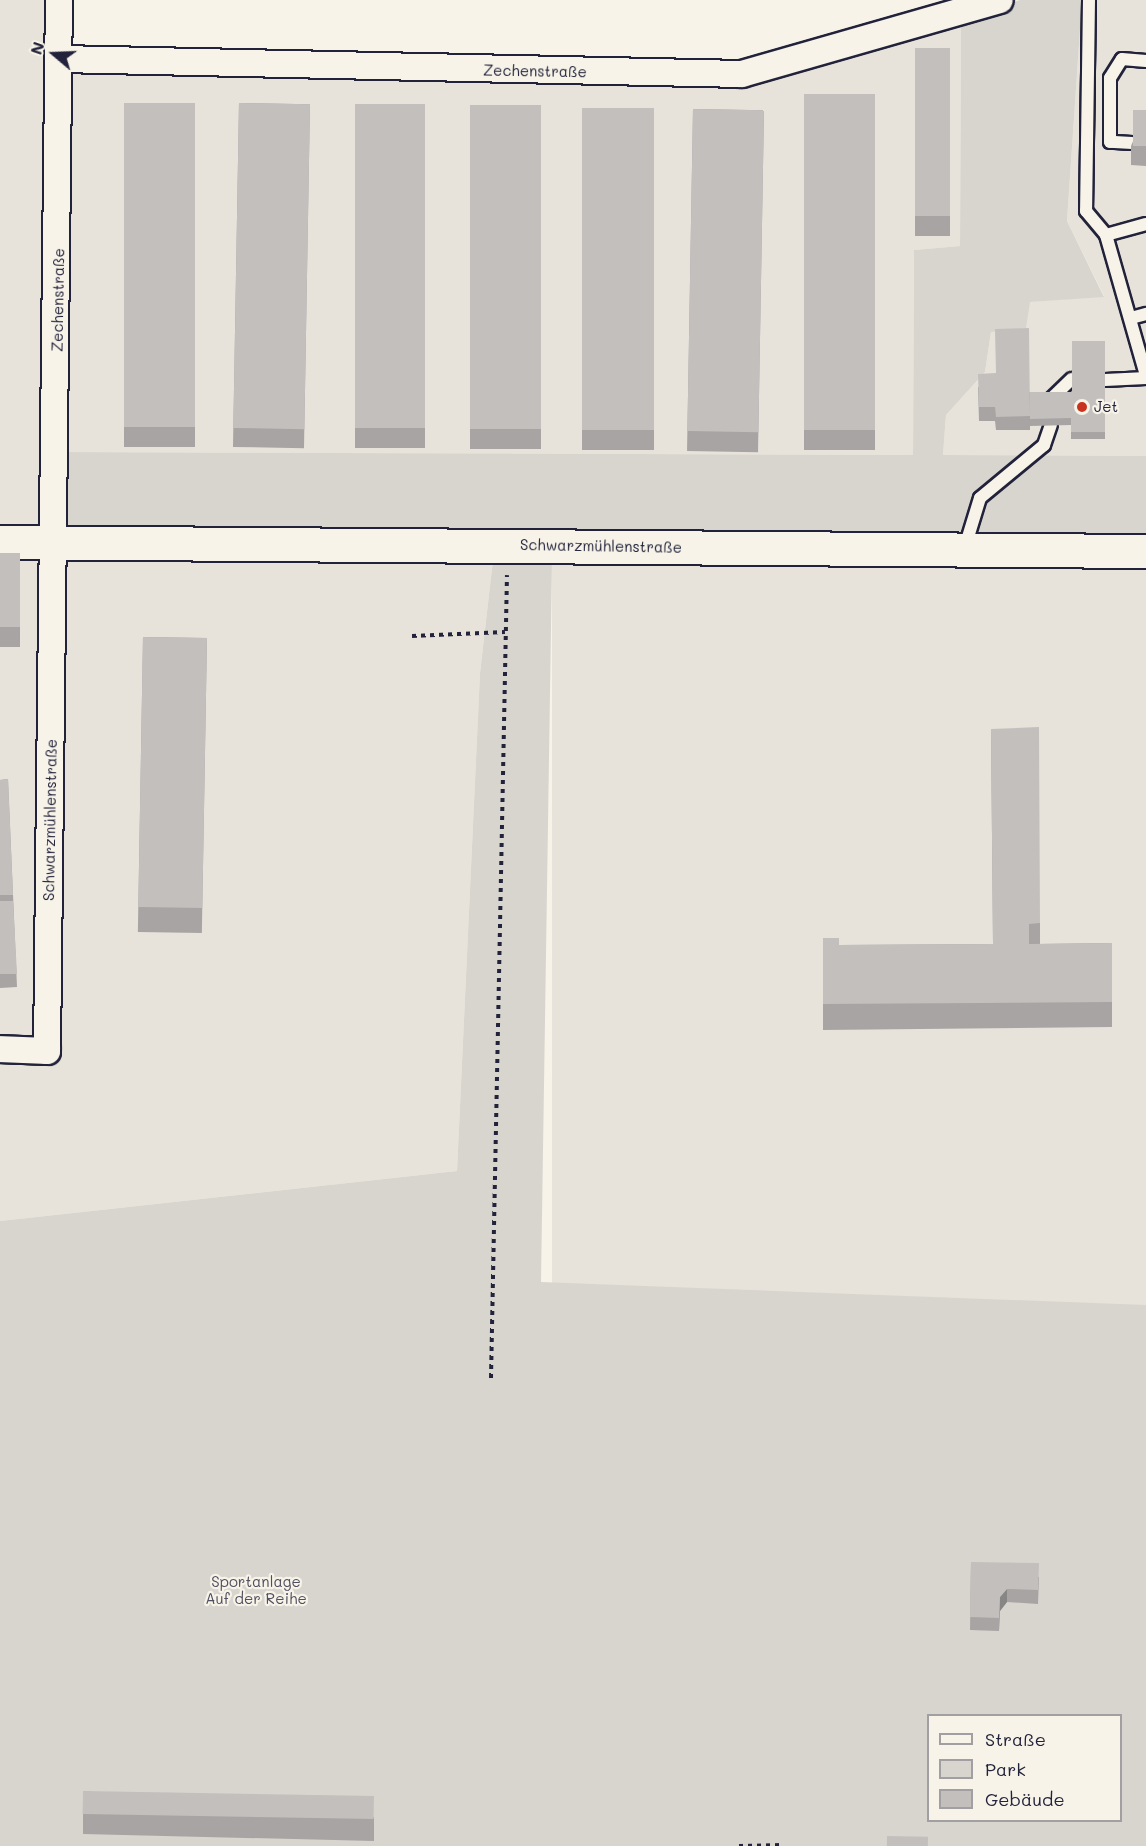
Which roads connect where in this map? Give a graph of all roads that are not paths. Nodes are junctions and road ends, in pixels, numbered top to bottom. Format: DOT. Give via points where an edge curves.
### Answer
graph roads {
  1 [pos="59,0"];
  2 [pos="1000,0"];
  3 [pos="1089,0"];
  4 [pos="60,59"];
  5 [pos="1146,61"];
  6 [pos="1132,143"];
  7 [pos="1146,224"];
  8 [pos="1106,235"];
  9 [pos="1146,314"];
  10 [pos="1131,318"];
  11 [pos="1146,376"];
  12 [pos="1072,379"];
  13 [pos="1105,380"];
  14 [pos="1051,399"];
  15 [pos="1051,425"];
  16 [pos="55,541"];
  17 [pos="0,542"];
  18 [pos="965,547"];
  19 [pos="1146,551"];
  20 [pos="0,1049"];
  1 -- 4 [label="street, Zechenstraße"];
  2 -- 4 [label="street, Zechenstraße" via="742,74"];
  3 -- 8 [label="lane" via="1086,211"];
  4 -- 16 [label="street, Zechenstraße"];
  5 -- 6 [label="lane" via="1122,59 1110,78 1110,142"];
  7 -- 8 [label="lane"];
  8 -- 10 [label="lane"];
  9 -- 10 [label="lane"];
  10 -- 11 [label="lane"];
  11 -- 13 [label="lane"];
  12 -- 14 [label="lane"];
  15 -- 18 [label="lane" via="1044,445 980,498"];
  16 -- 17 [label="street, Schwarzmühlenstraße"];
  16 -- 18 [label="street, Schwarzmühlenstraße"];
  16 -- 20 [label="street, Schwarzmühlenstraße" via="47,1051"];
  18 -- 19 [label="street, Schwarzmühlenstraße"];
}
